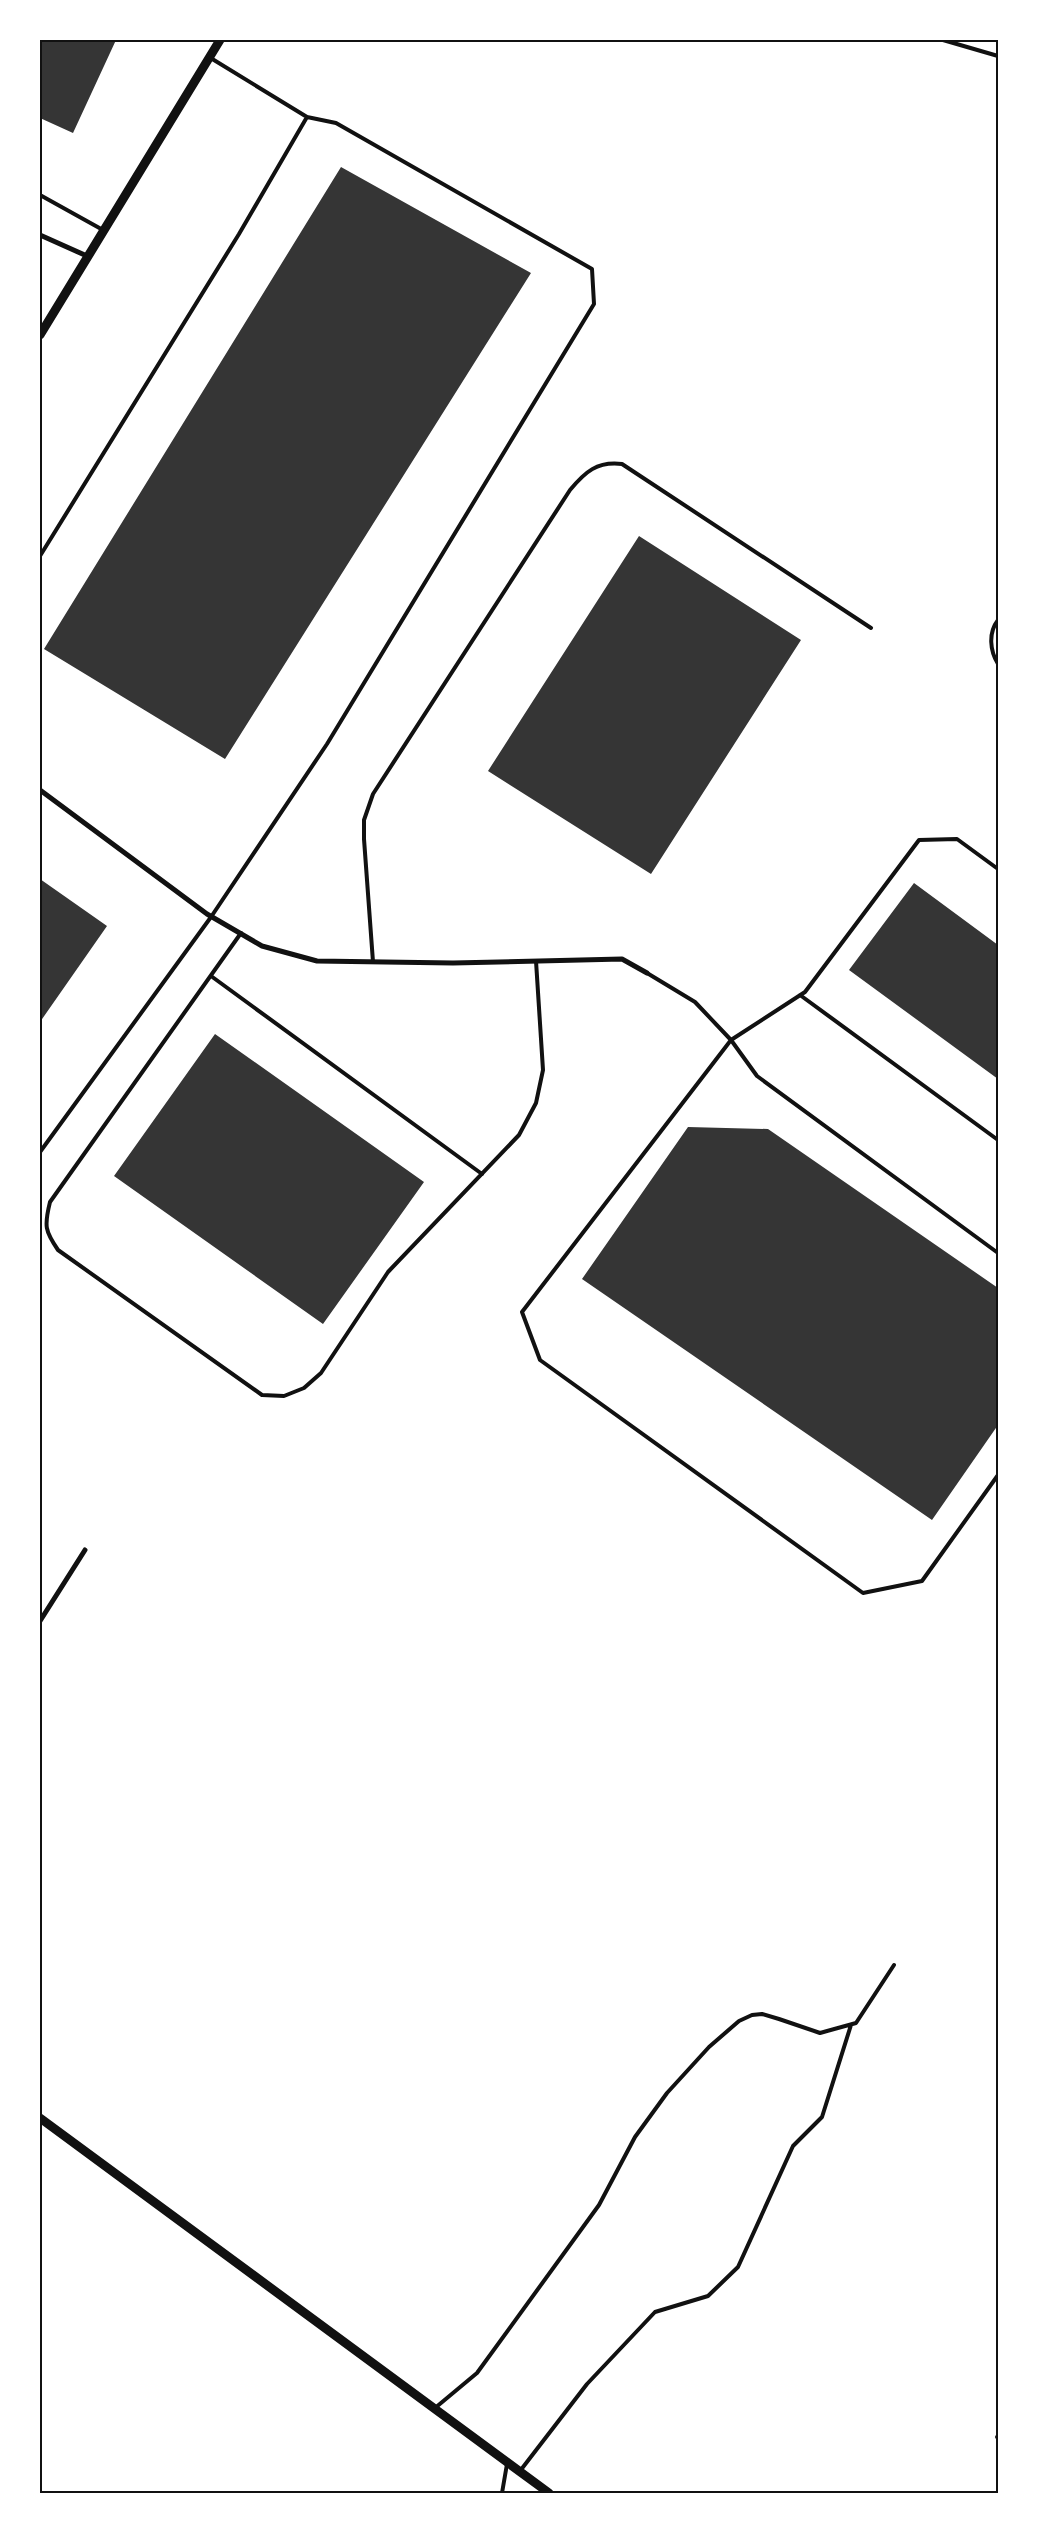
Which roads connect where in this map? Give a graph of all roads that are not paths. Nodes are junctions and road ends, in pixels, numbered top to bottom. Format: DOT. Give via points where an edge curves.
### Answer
graph roads {
  1 [pos="220,40"];
  2 [pos="943,40"];
  3 [pos="998,56"];
  4 [pos="209,57"];
  5 [pos="307,118"];
  6 [pos="40,195"];
  7 [pos="103,230"];
  8 [pos="40,235"];
  9 [pos="87,256"];
  10 [pos="40,335"];
  11 [pos="40,556"];
  12 [pos="998,620"];
  13 [pos="871,628"];
  14 [pos="998,664"];
  15 [pos="40,790"];
  16 [pos="998,869"];
  17 [pos="211,916"];
  18 [pos="241,933"];
  19 [pos="536,961"];
  20 [pos="373,962"];
  21 [pos="647,973"];
  22 [pos="211,976"];
  23 [pos="800,995"];
  24 [pos="731,1040"];
  25 [pos="998,1140"];
  26 [pos="40,1152"];
  27 [pos="482,1174"];
  28 [pos="998,1253"];
  29 [pos="998,1475"];
  30 [pos="85,1550"];
  31 [pos="40,1621"];
  32 [pos="894,1966"];
  33 [pos="851,2025"];
  34 [pos="40,2118"];
  35 [pos="435,2408"];
  36 [pos="507,2462"];
  37 [pos="520,2471"];
  38 [pos="502,2493"];
  39 [pos="549,2493"];
  1 -- 4 [label="street"];
  2 -- 3 [label="lane"];
  4 -- 5 [label="lane"];
  4 -- 7 [label="street"];
  5 -- 11 [label="lane"];
  5 -- 17 [label="lane" via="336,123 592,269 594,304 327,744"];
  6 -- 7 [label="lane"];
  7 -- 9 [label="street"];
  8 -- 9 [label="street"];
  9 -- 10 [label="street"];
  12 -- 14 [label="lane" via="990,643"];
  13 -- 20 [label="lane" via="622,464 602,464 584,473 373,794 364,820 364,839"];
  15 -- 17 [label="street"];
  16 -- 23 [label="lane" via="957,839 920,840"];
  17 -- 18 [label="street"];
  17 -- 26 [label="lane"];
  18 -- 20 [label="street" via="262,946 318,961"];
  18 -- 22 [label="lane"];
  19 -- 20 [label="street"];
  19 -- 21 [label="street" via="622,959"];
  19 -- 27 [label="lane" via="543,1070 536,1103 519,1135"];
  21 -- 24 [label="lane" via="695,1002"];
  22 -- 27 [label="lane"];
  22 -- 27 [label="lane" via="50,1202 46,1233 58,1250 262,1395 284,1396 304,1388 321,1373 388,1272"];
  23 -- 24 [label="lane"];
  23 -- 25 [label="lane"];
  24 -- 28 [label="lane" via="757,1076"];
  24 -- 29 [label="lane" via="522,1312 540,1360 864,1593 922,1581"];
  30 -- 31 [label="street"];
  32 -- 33 [label="lane" via="856,2023"];
  33 -- 35 [label="lane" via="820,2033 762,2014 752,2015 709,2047 635,2137 599,2206 477,2373"];
  33 -- 37 [label="lane" via="822,2117 793,2146 738,2267 708,2296 656,2312 587,2384"];
  34 -- 35 [label="street"];
  35 -- 36 [label="street"];
  36 -- 37 [label="street"];
  36 -- 38 [label="lane"];
  37 -- 39 [label="street"];
}
